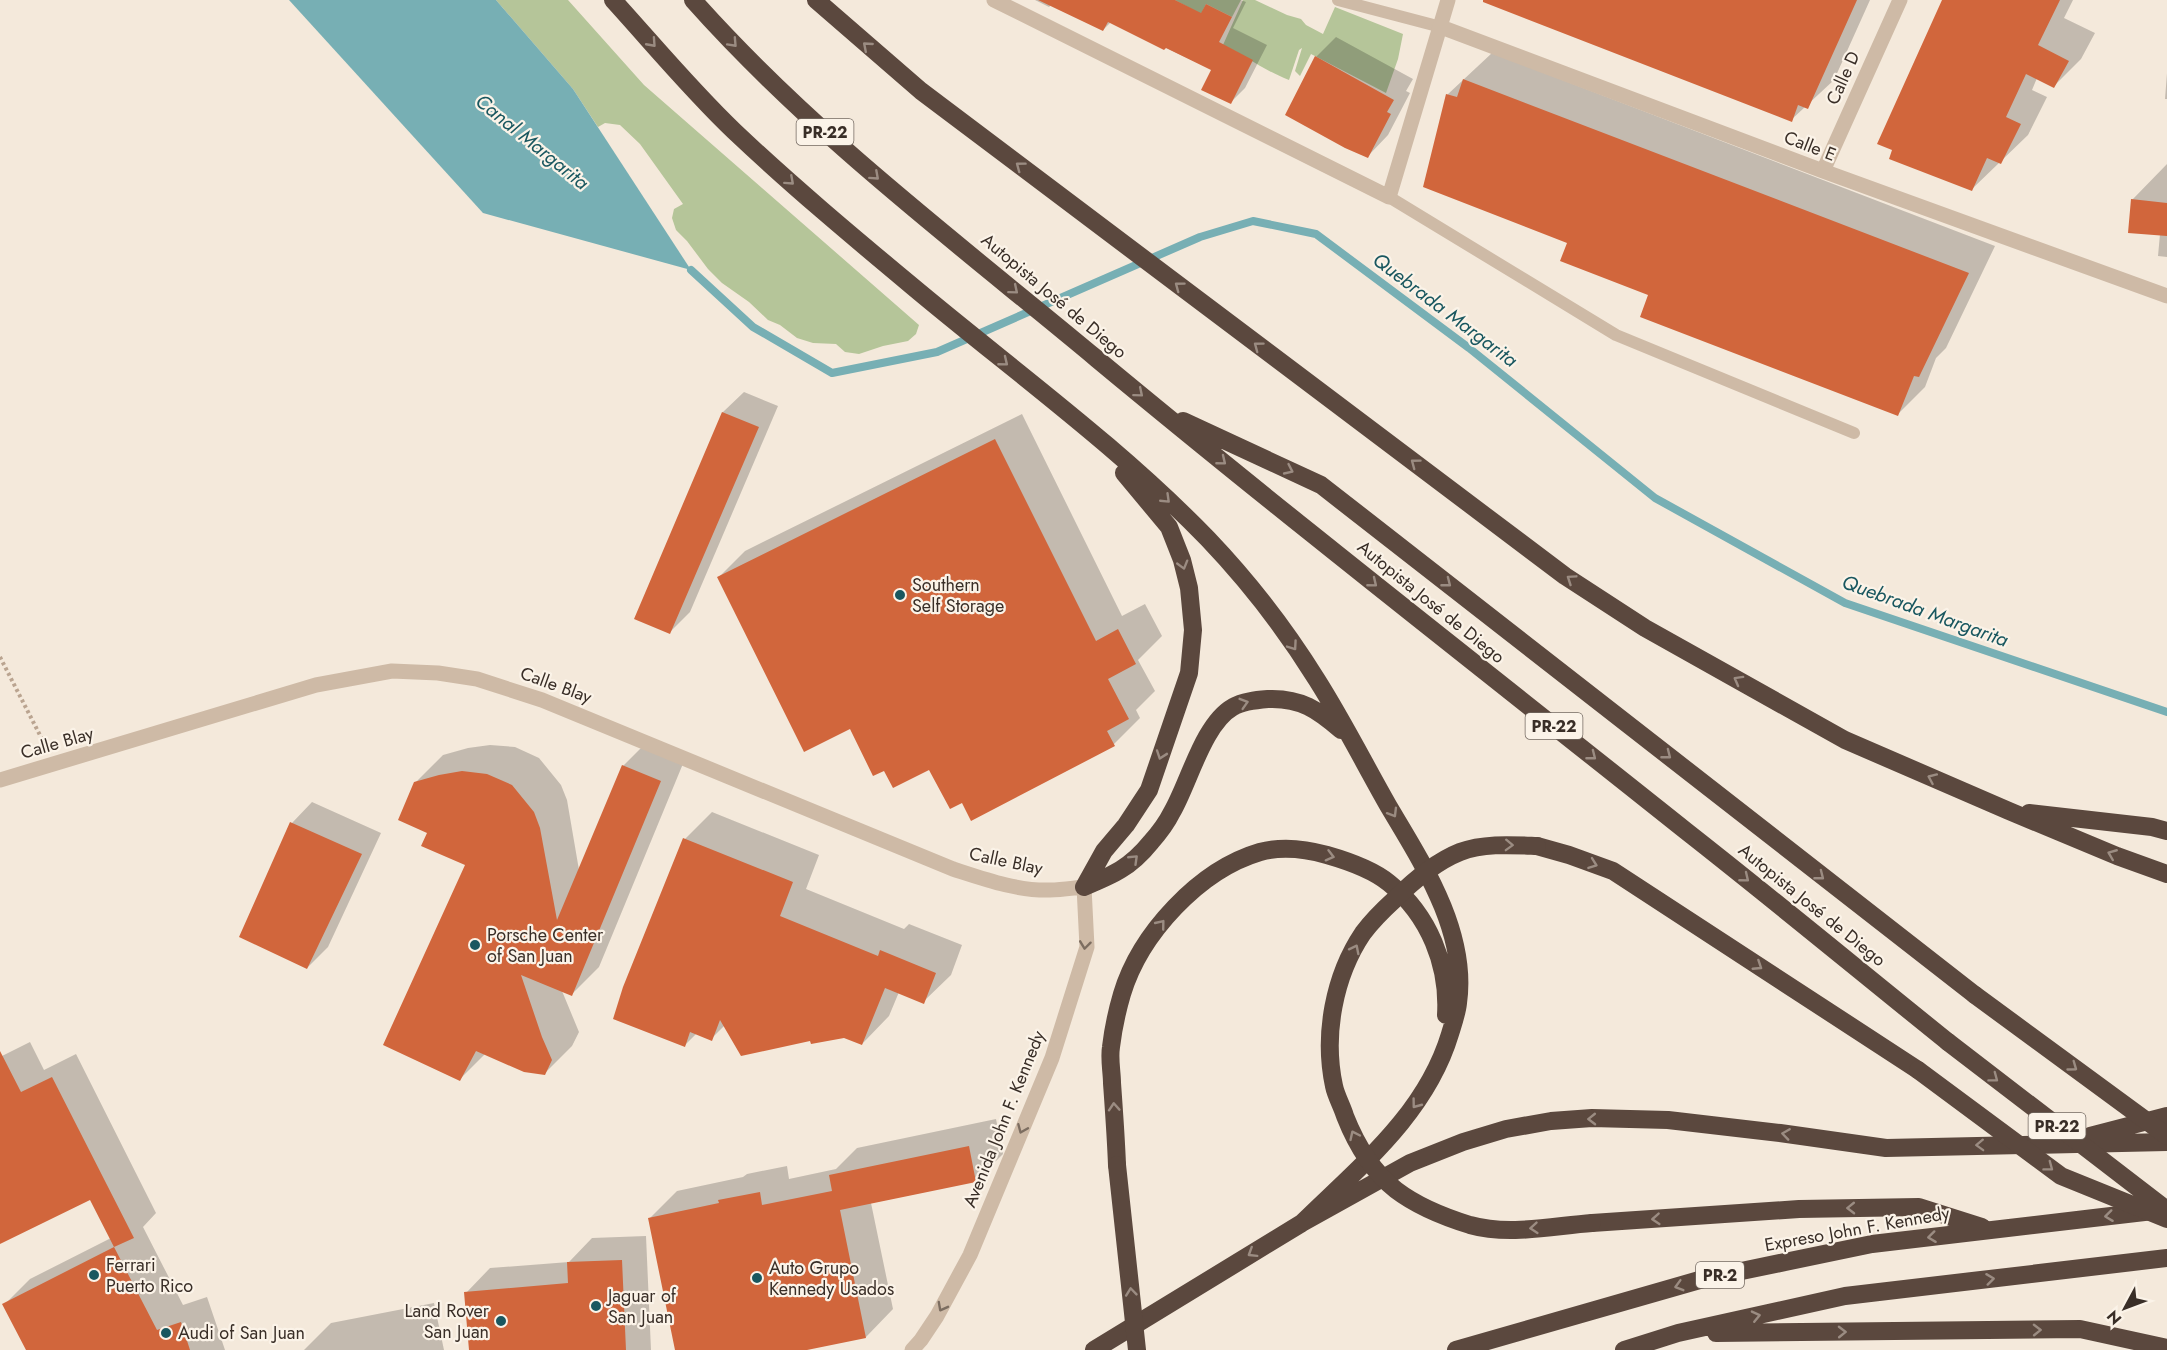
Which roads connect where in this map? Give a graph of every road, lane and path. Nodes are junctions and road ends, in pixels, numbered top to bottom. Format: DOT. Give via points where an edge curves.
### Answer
graph roads {
  1 [pos="613,0"];
  2 [pos="693,0"];
  3 [pos="816,0"];
  4 [pos="994,0"];
  5 [pos="1338,0"];
  6 [pos="1448,0"];
  7 [pos="1900,0"];
  8 [pos="1441,27"];
  9 [pos="1823,171"];
  10 [pos="1389,197"];
  11 [pos="2167,296"];
  12 [pos="1160,411"];
  13 [pos="1074,419"];
  14 [pos="1854,433"];
  15 [pos="0,657"];
  16 [pos="1349,737"];
  17 [pos="56,764"];
  18 [pos="0,780"];
  19 [pos="2008,811"];
  20 [pos="2167,831"];
  21 [pos="2167,874"];
  22 [pos="1084,887"];
  23 [pos="1444,1053"];
  24 [pos="2167,1116"];
  25 [pos="2167,1136"];
  26 [pos="2167,1142"];
  27 [pos="2060,1145"];
  28 [pos="2167,1209"];
  29 [pos="2167,1219"];
  30 [pos="1302,1223"];
  31 [pos="1990,1229"];
  32 [pos="2167,1258"];
  33 [pos="1678,1333"];
  34 [pos="2167,1348"];
  35 [pos="912,1350"];
  36 [pos="1094,1350"];
  37 [pos="1137,1350"];
  38 [pos="1456,1350"];
  39 [pos="1624,1350"];
  1 -- 13 [label="highway, one-way" via="734,131"];
  2 -- 12 [label="highway, Autopista José de Diego / PR-22, one-way" via="792,102 882,183"];
  19 -- 3 [label="highway, one-way" via="1845,740 1645,628 1565,576 921,91"];
  4 -- 10 [label="street"];
  5 -- 8 [label="lane"];
  6 -- 8 [label="street"];
  7 -- 9 [label="street, Calle D"];
  8 -- 9 [label="street, Calle E"];
  8 -- 10 [label="street"];
  9 -- 11 [label="street, Calle E"];
  10 -- 14 [label="lane" via="1616,335"];
  12 -- 25 [label="highway, one-way, bridge" via="1322,485 1975,995"];
  12 -- 28 [label="highway, Autopista José de Diego / PR-22, one-way, bridge" via="1948,1042"];
  13 -- 16 [label="highway, one-way" via="1170,502 1248,585 1317,680"];
  13 -- 22 [label="highway, one-way" via="1169,527 1189,588 1193,630 1189,673 1149,790 1104,851"];
  15 -- 17 [label="path"];
  22 -- 16 [label="highway, one-way" via="1121,871 1151,843 1173,812 1212,728 1234,706 1254,700 1285,699 1312,707"];
  16 -- 23 [label="highway, one-way" via="1412,845 1442,906 1454,941 1460,979 1458,1007"];
  17 -- 18 [label="street, Calle Blay"];
  17 -- 22 [label="street, Calle Blay" via="316,686 392,671 438,673 477,679 561,707 952,869 1023,888"];
  19 -- 20 [label="highway"];
  21 -- 19 [label="highway, one-way"];
  22 -- 35 [label="street, Avenida John F. Kennedy, one-way" via="1087,947 1052,1058 970,1255 937,1316"];
  23 -- 30 [label="highway, one-way" via="1426,1090 1394,1133"];
  37 -- 23 [label="highway, one-way, bridge" via="1110,1049 1135,961 1160,924 1185,897 1222,869 1261,852 1304,849 1345,860 1389,882 1418,914 1437,946 1447,993"];
  24 -- 27 [label="highway"];
  26 -- 27 [label="highway"];
  27 -- 30 [label="highway, one-way" via="1886,1148 1668,1120 1551,1121 1506,1129 1410,1163"];
  28 -- 31 [label="highway, Expreso John F. Kennedy / PR-2, one-way"];
  31 -- 29 [label="highway, one-way, bridge" via="1919,1207 1799,1209 1511,1230 1472,1225 1418,1204 1395,1189 1355,1139 1334,1088 1330,1055 1339,981 1363,934 1378,915 1409,884 1461,851 1497,845 1537,846 1569,855 1613,871 1918,1070 2061,1176"];
  30 -- 36 [label="highway, one-way"];
  31 -- 38 [label="highway, Expreso John F. Kennedy / PR-2, one-way" via="1872,1244 1703,1279"];
  33 -- 32 [label="highway, one-way" via="1845,1296"];
  33 -- 34 [label="highway, one-way" via="2080,1329"];
  33 -- 39 [label="highway"];
}
